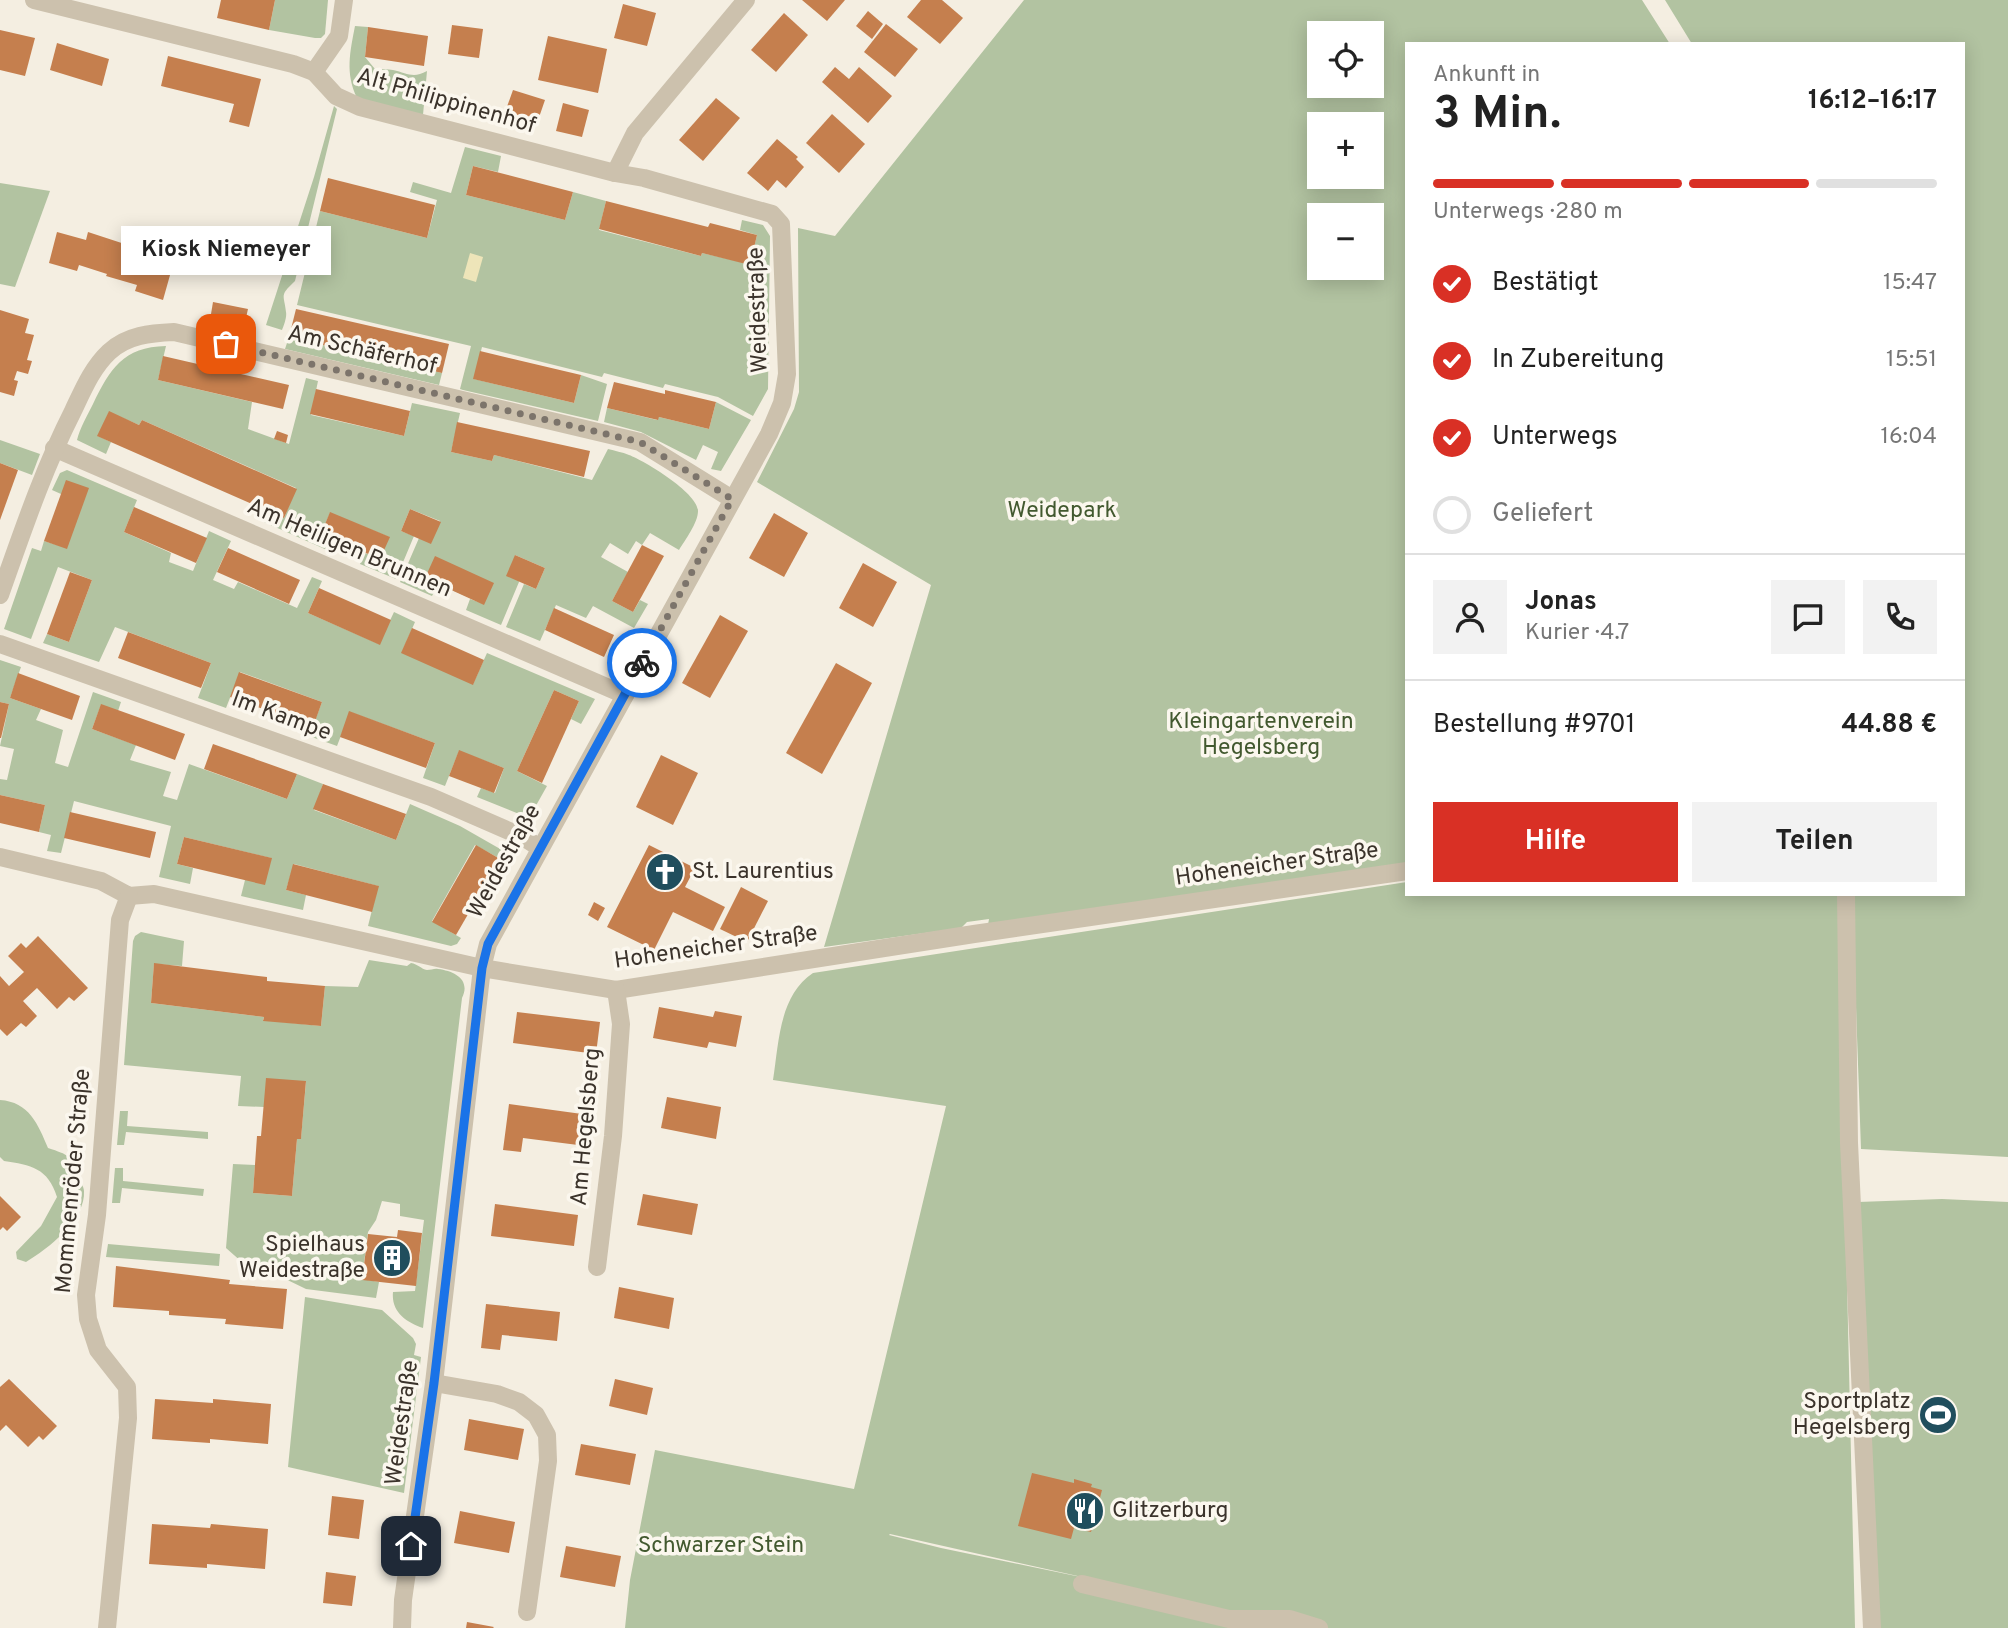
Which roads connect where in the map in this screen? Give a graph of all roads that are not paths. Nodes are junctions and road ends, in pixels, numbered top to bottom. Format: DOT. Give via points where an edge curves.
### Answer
graph roads {
  1 [pos="34,0"];
  2 [pos="344,0"];
  3 [pos="746,0"];
  4 [pos="314,72"];
  5 [pos="615,173"];
  6 [pos="772,214"];
  7 [pos="54,448"];
  8 [pos="732,499"];
  9 [pos="0,595"];
  10 [pos="0,644"];
  11 [pos="625,695"];
  12 [pos="540,848"];
  13 [pos="0,857"];
  14 [pos="1405,871"];
  15 [pos="129,895"];
  16 [pos="1846,896"];
  17 [pos="482,968"];
  18 [pos="616,990"];
  19 [pos="597,1267"];
  20 [pos="434,1383"];
  21 [pos="1082,1584"];
  22 [pos="527,1612"];
  23 [pos="107,1628"];
  24 [pos="401,1628"];
  25 [pos="1319,1628"];
  26 [pos="1872,1628"];
  1 -- 4 [label="street, Alt Philippinenhof"];
  2 -- 4 [label="street" via="339,36"];
  3 -- 5 [label="street" via="635,133"];
  4 -- 5 [label="street, Alt Philippinenhof" via="336,96 360,107"];
  5 -- 6 [label="street, Alt Philippinenhof"];
  6 -- 8 [label="street, Weidestraße" via="781,224 787,374 782,403 769,434"];
  7 -- 8 [label="street, Am Schäferhof" via="92,373 110,351 131,337 174,332 640,442"];
  7 -- 9 [label="street, Am Schäferhof"];
  7 -- 11 [label="street, Am Heiligen Brunnen"];
  8 -- 11 [label="street, Weidestraße"];
  10 -- 12 [label="street, Im Kampe" via="431,796"];
  11 -- 12 [label="street, Weidestraße"];
  12 -- 17 [label="street, Weidestraße" via="488,944"];
  13 -- 15 [label="street, Hoheneicher Straße" via="101,881"];
  14 -- 18 [label="street, Hoheneicher Straße"];
  15 -- 17 [label="street, Hoheneicher Straße" via="154,894"];
  15 -- 23 [label="street, Mommenröder Straße" via="120,920 97,1214 86,1295 88,1319 99,1350 127,1387"];
  16 -- 26 [label="street" via="1849,1143"];
  17 -- 18 [label="street, Hoheneicher Straße"];
  17 -- 20 [label="street, Weidestraße"];
  18 -- 19 [label="street, Am Hegelsberg" via="621,1024"];
  20 -- 22 [label="street" via="519,1402 536,1415 547,1435 548,1461"];
  20 -- 24 [label="street, Weidestraße"];
  21 -- 25 [label="street" via="1228,1619 1290,1619"];
}
